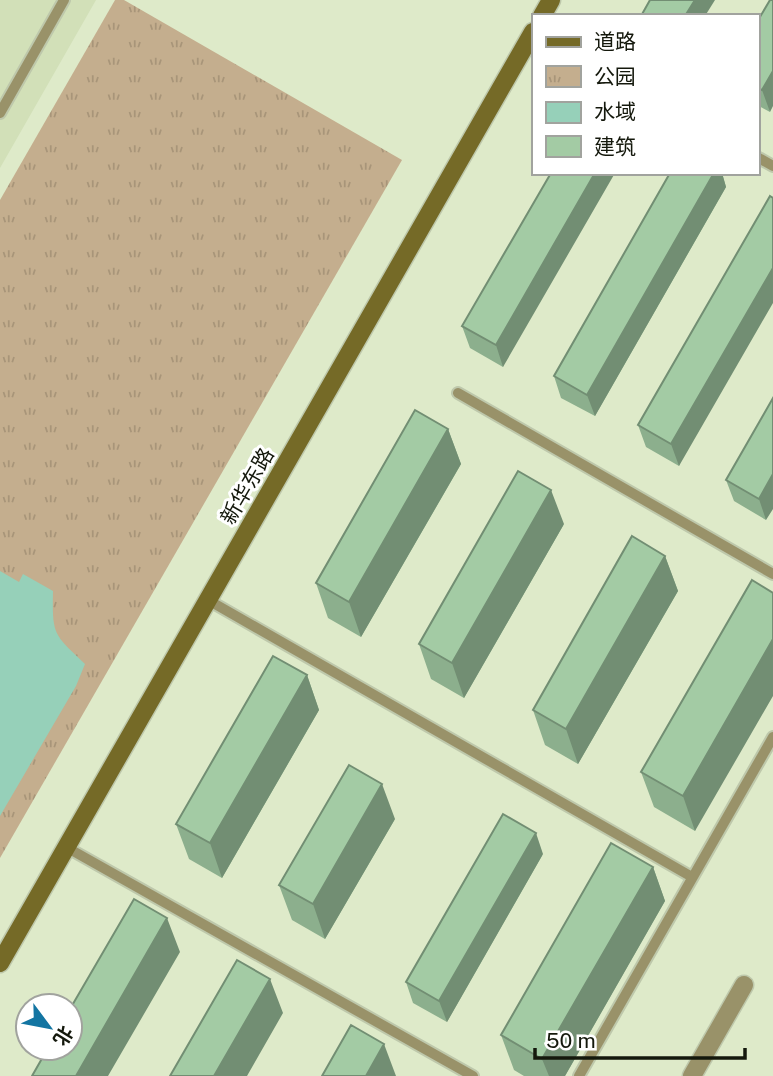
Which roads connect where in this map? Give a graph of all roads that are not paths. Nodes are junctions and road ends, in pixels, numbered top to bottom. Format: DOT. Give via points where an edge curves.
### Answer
graph roads {
  1 [pos="64,0"];
  2 [pos="532,34"];
  3 [pos="0,113"];
  4 [pos="458,393"];
  5 [pos="773,574"];
  6 [pos="208,600"];
  7 [pos="773,737"];
  8 [pos="66,847"];
  9 [pos="692,877"];
  10 [pos="0,963"];
  11 [pos="744,985"];
  12 [pos="473,1076"];
  13 [pos="579,1076"];
  14 [pos="692,1076"];
  1 -- 3 [label="lane"];
  2 -- 6 [label="main road, 新华东路"];
  4 -- 5 [label="lane"];
  6 -- 8 [label="main road, 新华东路"];
  6 -- 9 [label="lane"];
  7 -- 9 [label="lane"];
  8 -- 10 [label="main road, 新华东路"];
  8 -- 12 [label="lane"];
  9 -- 13 [label="lane"];
  11 -- 14 [label="street"];
}
